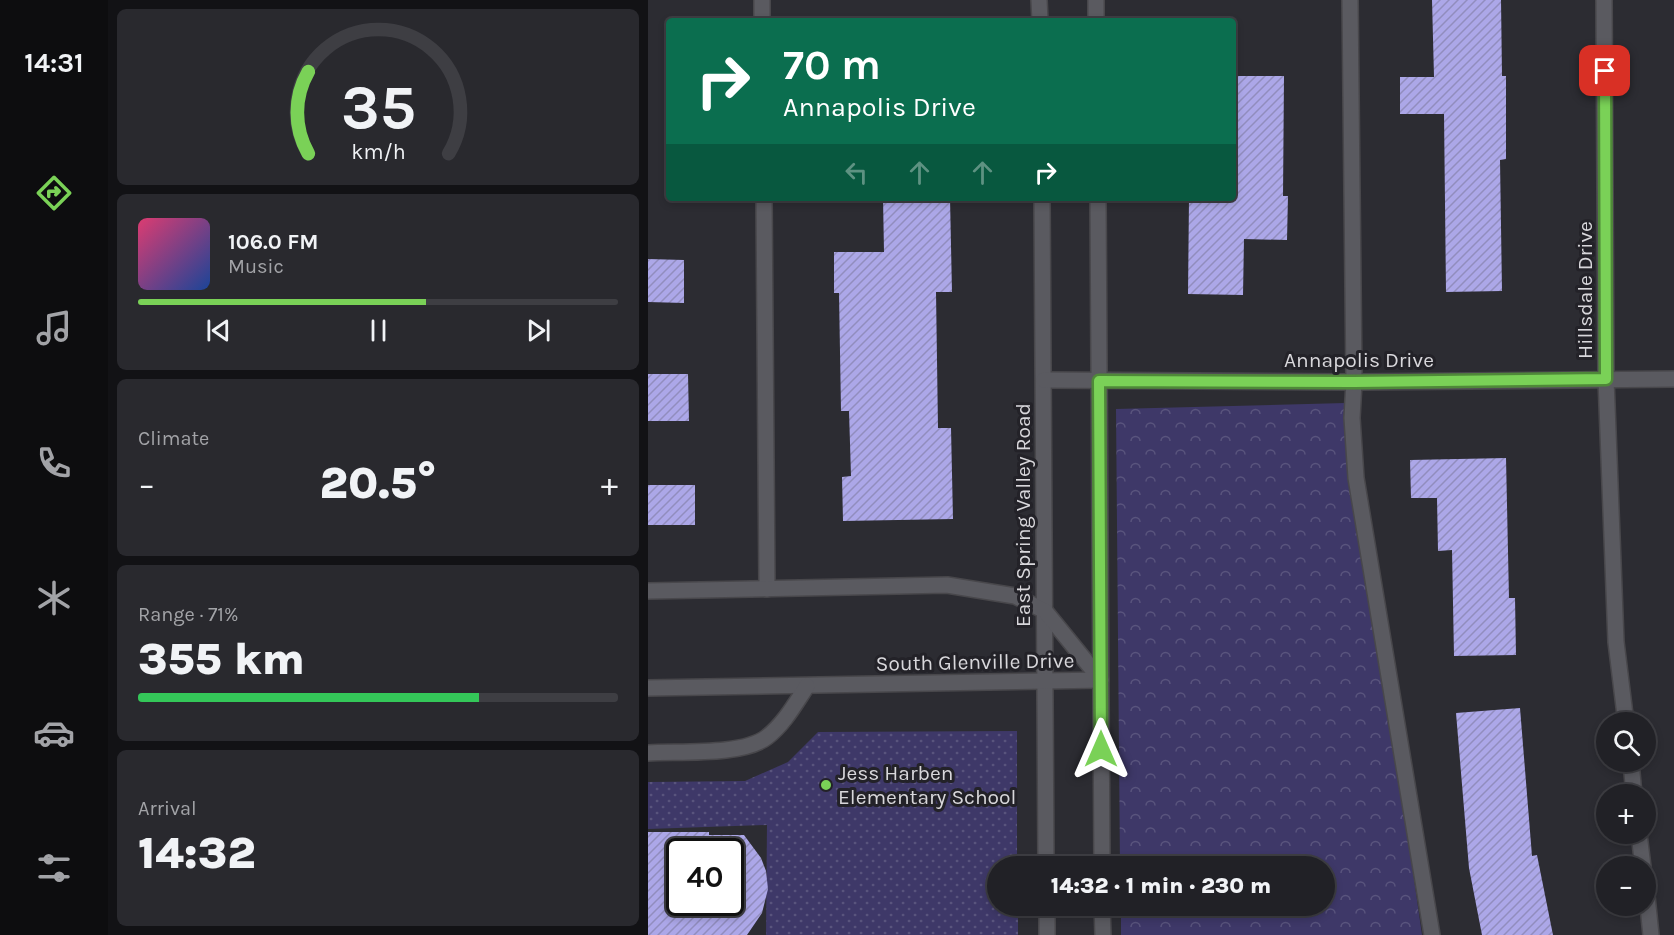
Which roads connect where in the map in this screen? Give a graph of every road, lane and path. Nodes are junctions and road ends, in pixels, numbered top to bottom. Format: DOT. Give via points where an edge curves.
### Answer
graph roads {
  1 [pos="762,0"];
  2 [pos="1039,0"];
  3 [pos="1096,0"];
  4 [pos="1350,0"];
  5 [pos="1604,0"];
  6 [pos="762,18"];
  7 [pos="1040,18"];
  8 [pos="1096,18"];
  9 [pos="764,201"];
  10 [pos="1042,201"];
  11 [pos="1098,201"];
  12 [pos="1606,379"];
  13 [pos="1674,379"];
  14 [pos="1044,380"];
  15 [pos="1099,381"];
  16 [pos="1354,382"];
  17 [pos="767,589"];
  18 [pos="648,591"];
  19 [pos="1045,611"];
  20 [pos="1101,680"];
  21 [pos="1044,681"];
  22 [pos="807,686"];
  23 [pos="648,688"];
  24 [pos="1625,712"];
  25 [pos="648,753"];
  26 [pos="1046,856"];
  27 [pos="1102,856"];
  28 [pos="1047,916"];
  29 [pos="1102,916"];
  30 [pos="1649,916"];
  31 [pos="1047,935"];
  32 [pos="1102,935"];
  33 [pos="1432,935"];
  34 [pos="1651,935"];
  1 -- 6 [label="street"];
  2 -- 7 [label="street"];
  3 -- 8 [label="street"];
  4 -- 16 [label="street"];
  5 -- 12 [label="street, Hillsdale Drive"];
  9 -- 17 [label="street"];
  10 -- 14 [label="street, East Spring Valley Road"];
  11 -- 15 [label="street"];
  12 -- 13 [label="street, Annapolis Drive"];
  12 -- 16 [label="street, Annapolis Drive"];
  12 -- 24 [label="street, Hillsdale Drive" via="1616,642"];
  14 -- 15 [label="street, Annapolis Drive"];
  14 -- 19 [label="street, East Spring Valley Road"];
  15 -- 16 [label="street, Annapolis Drive"];
  15 -- 20 [label="street"];
  16 -- 33 [label="street" via="1356,478"];
  17 -- 18 [label="street, South Glenville Drive"];
  17 -- 19 [label="street, South Glenville Drive" via="947,585 1015,596"];
  19 -- 20 [label="street, South Glenville Drive"];
  19 -- 21 [label="street, East Spring Valley Road"];
  20 -- 21 [label="street, South Glenville Drive"];
  20 -- 27 [label="street"];
  21 -- 22 [label="street, South Glenville Drive"];
  21 -- 26 [label="street, East Spring Valley Road"];
  22 -- 23 [label="street, South Glenville Drive"];
  22 -- 25 [label="street" via="787,717 766,738 742,749"];
  28 -- 31 [label="street"];
  29 -- 32 [label="street"];
  30 -- 34 [label="street"];
}
